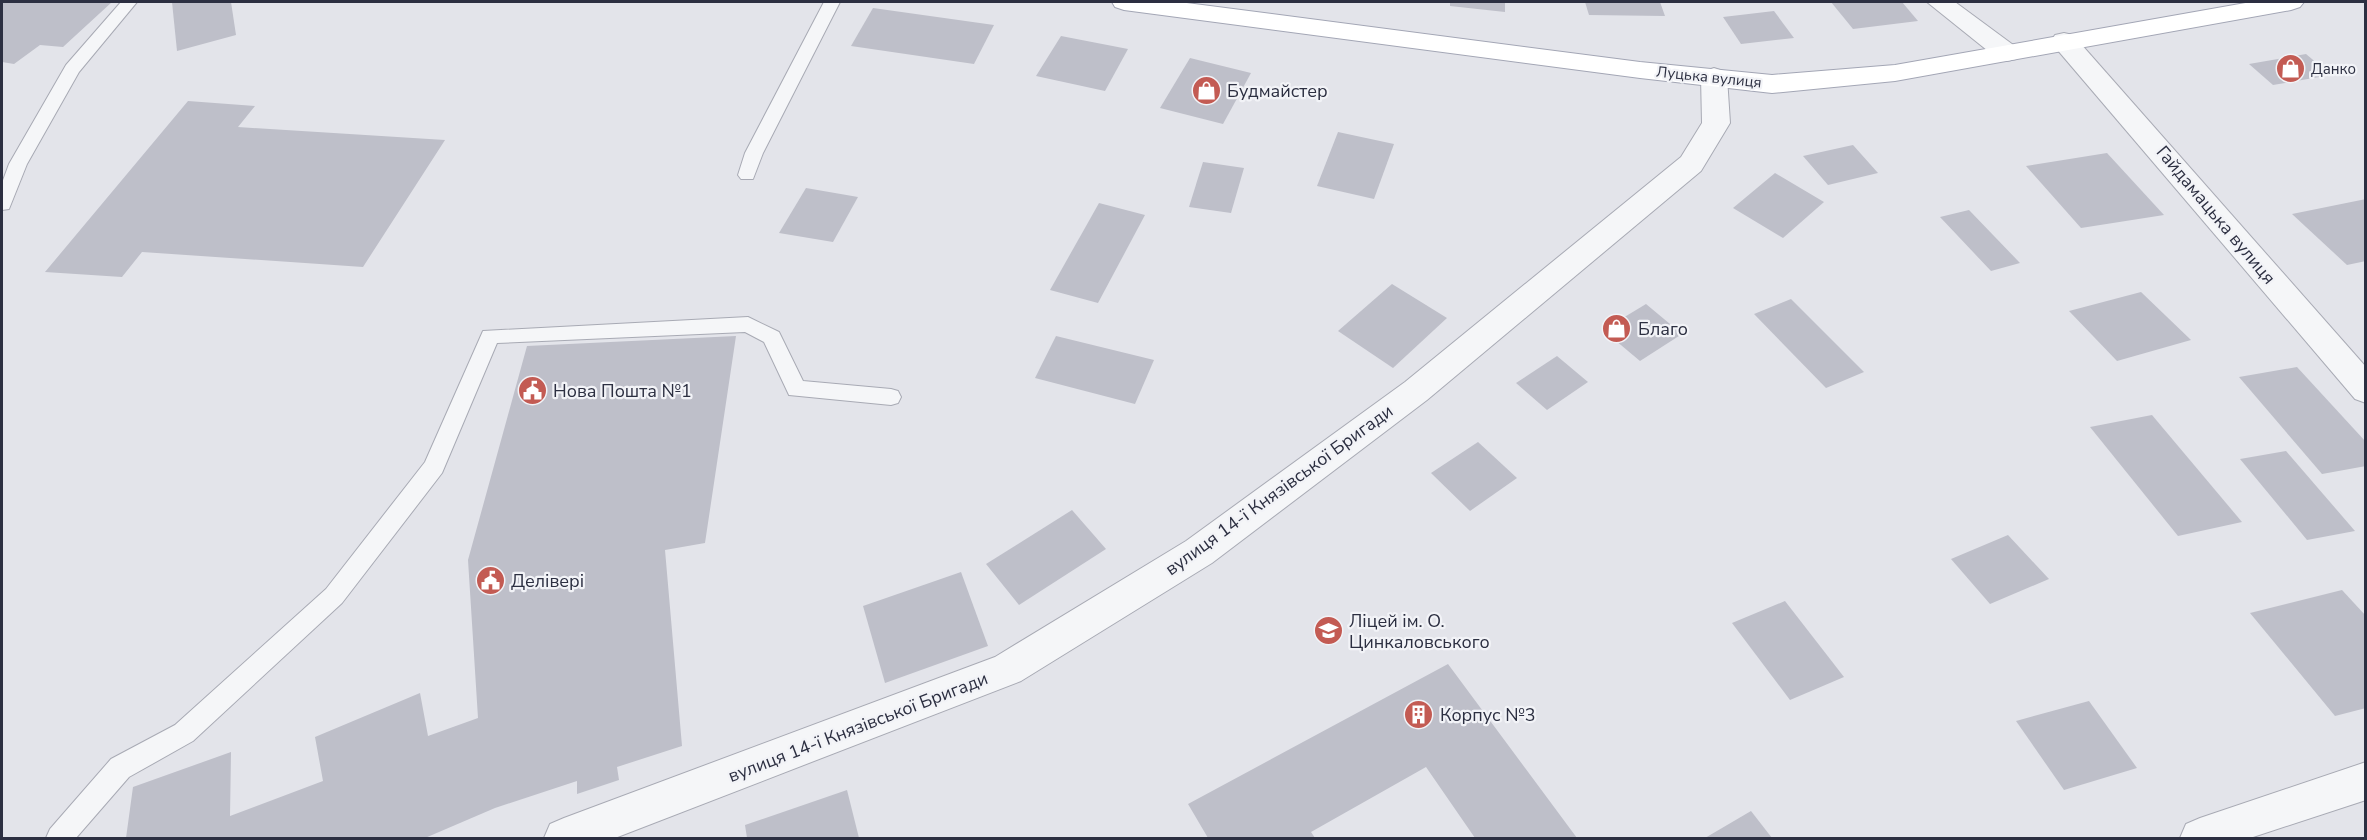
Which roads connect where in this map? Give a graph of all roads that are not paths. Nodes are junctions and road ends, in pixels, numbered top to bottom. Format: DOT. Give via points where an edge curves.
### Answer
graph roads {
  1 [pos="129,2"];
  2 [pos="832,2"];
  3 [pos="1124,2"];
  4 [pos="1940,2"];
  5 [pos="2291,2"];
  6 [pos="2064,41"];
  7 [pos="2007,53"];
  8 [pos="1714,78"];
  9 [pos="747,175"];
  10 [pos="2,204"];
  11 [pos="2366,390"];
  12 [pos="891,397"];
  13 [pos="2366,781"];
  14 [pos="59,838"];
  15 [pos="564,838"];
  16 [pos="2200,838"];
  1 -- 10 [label="lane" via="72,69 18,164"];
  2 -- 9 [label="lane" via="754,153"];
  3 -- 8 [label="main road, Луцька вулиця"];
  4 -- 7 [label="street"];
  5 -- 6 [label="main road, Луцька вулиця"];
  6 -- 7 [label="main road, Луцька вулиця"];
  6 -- 11 [label="street, Гайдамацька вулиця"];
  7 -- 8 [label="main road, Луцька вулиця" via="1895,73 1772,84"];
  8 -- 15 [label="street, вулиця 14-ї Князівської Бригади" via="1716,123 1691,164 1416,391 1199,552 1008,669"];
  12 -- 14 [label="lane" via="796,389 772,337 748,324 490,336 434,467 334,596 184,733 120,768"];
  13 -- 16 [label="street"];
}
